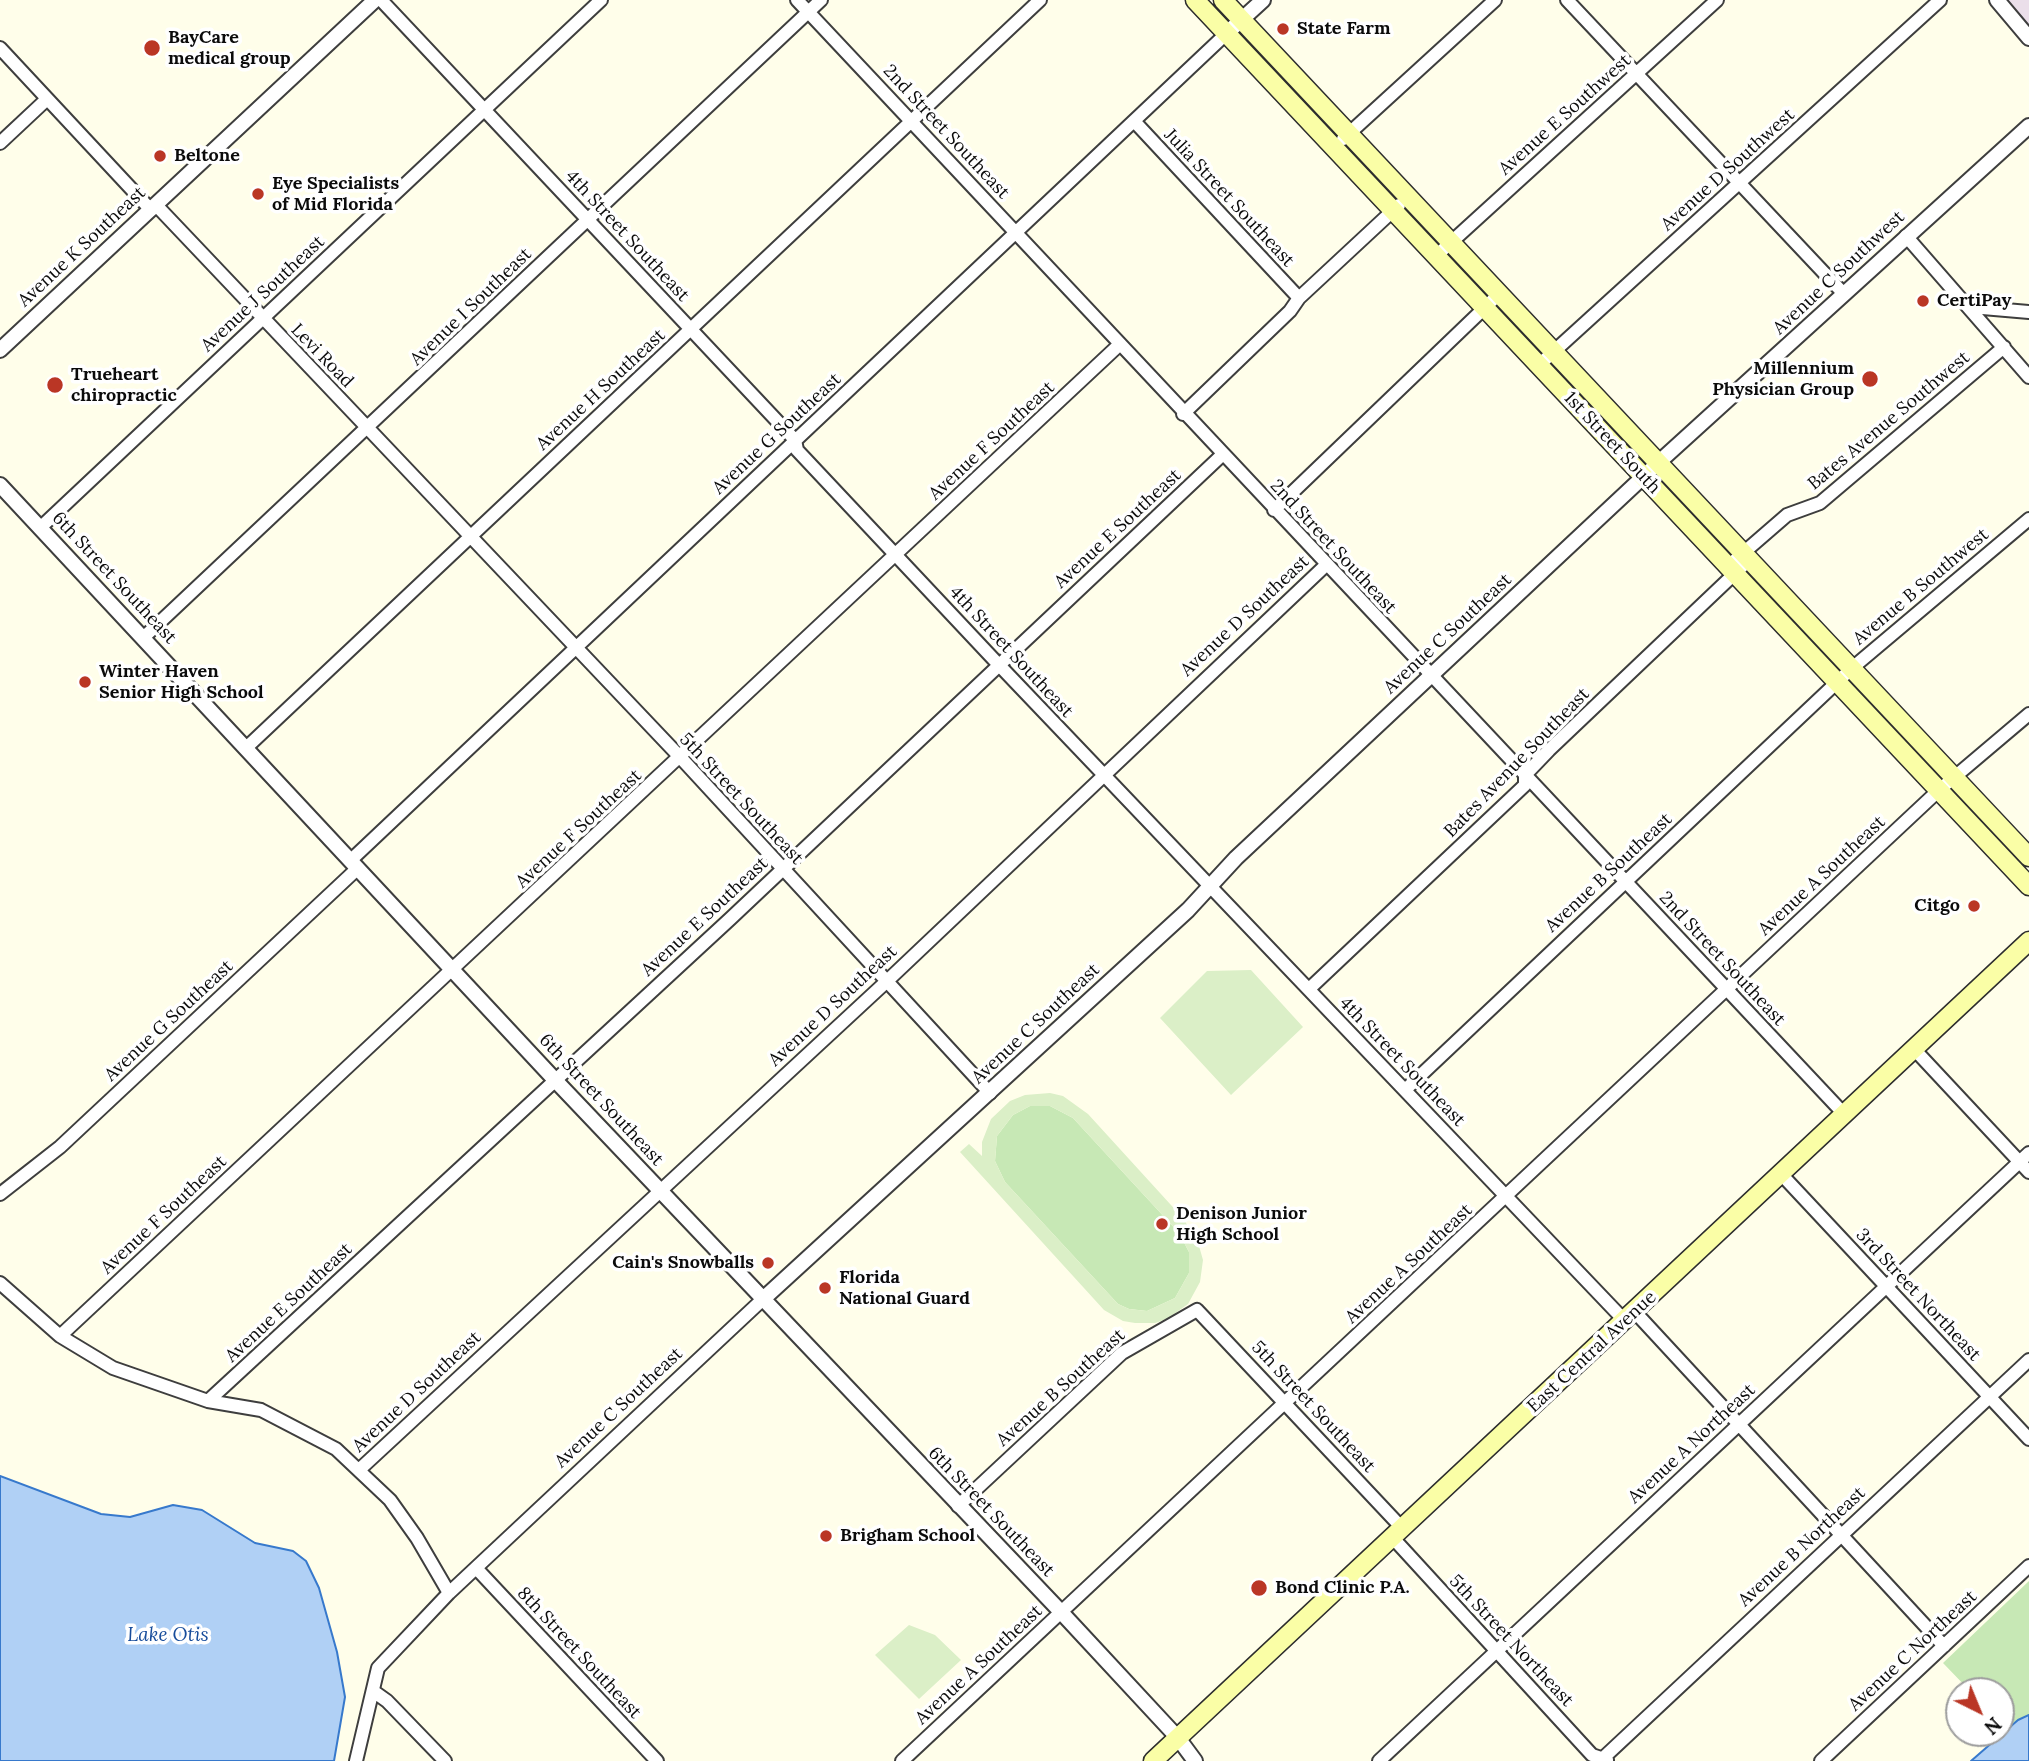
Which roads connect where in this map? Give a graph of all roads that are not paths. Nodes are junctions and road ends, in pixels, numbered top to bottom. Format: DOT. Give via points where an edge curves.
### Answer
graph roads {
  1 [pos="601,0"];
  2 [pos="797,0"];
  3 [pos="821,0"];
  4 [pos="1040,0"];
  5 [pos="1195,0"];
  6 [pos="1223,0"];
  7 [pos="1263,0"];
  8 [pos="1495,0"];
  9 [pos="1567,0"];
  10 [pos="1717,0"];
  11 [pos="1940,0"];
  12 [pos="1997,0"];
  13 [pos="374,1"];
  14 [pos="808,12"];
  15 [pos="1242,20"];
  16 [pos="1227,33"];
  17 [pos="2029,38"];
  18 [pos="0,48"];
  19 [pos="1637,74"];
  20 [pos="47,99"];
  21 [pos="485,110"];
  22 [pos="1134,121"];
  23 [pos="911,122"];
  24 [pos="2029,126"];
  25 [pos="1348,133"];
  26 [pos="0,143"];
  27 [pos="1334,148"];
  28 [pos="1739,183"];
  29 [pos="1409,197"];
  30 [pos="154,207"];
  31 [pos="1394,210"];
  32 [pos="588,220"];
  33 [pos="1016,233"];
  34 [pos="1906,236"];
  35 [pos="1450,242"];
  36 [pos="1436,256"];
  37 [pos="1499,294"];
  38 [pos="1844,294"];
  39 [pos="1299,299"];
  40 [pos="1970,307"];
  41 [pos="1485,308"];
  42 [pos="2029,312"];
  43 [pos="262,319"];
  44 [pos="691,330"];
  45 [pos="1119,345"];
  46 [pos="2004,346"];
  47 [pos="0,350"];
  48 [pos="1555,352"];
  49 [pos="1539,365"];
  50 [pos="2029,377"];
  51 [pos="1183,414"];
  52 [pos="368,429"];
  53 [pos="795,440"];
  54 [pos="1222,455"];
  55 [pos="1658,463"];
  56 [pos="1644,477"];
  57 [pos="0,485"];
  58 [pos="1274,510"];
  59 [pos="2029,519"];
  60 [pos="40,528"];
  61 [pos="467,534"];
  62 [pos="896,555"];
  63 [pos="1745,557"];
  64 [pos="1326,565"];
  65 [pos="1731,571"];
  66 [pos="143,638"];
  67 [pos="577,649"];
  68 [pos="999,665"];
  69 [pos="1851,669"];
  70 [pos="1431,677"];
  71 [pos="1837,682"];
  72 [pos="2029,714"];
  73 [pos="246,748"];
  74 [pos="681,758"];
  75 [pos="1525,775"];
  76 [pos="1104,776"];
  77 [pos="1954,778"];
  78 [pos="1938,791"];
  79 [pos="2029,857"];
  80 [pos="354,864"];
  81 [pos="782,869"];
  82 [pos="1625,882"];
  83 [pos="1209,886"];
  84 [pos="2029,886"];
  85 [pos="2029,941"];
  86 [pos="453,970"];
  87 [pos="886,982"];
  88 [pos="1309,989"];
  89 [pos="1727,990"];
  90 [pos="1915,1050"];
  91 [pos="555,1080"];
  92 [pos="1405,1090"];
  93 [pos="990,1093"];
  94 [pos="1845,1115"];
  95 [pos="2024,1157"];
  96 [pos="2029,1172"];
  97 [pos="1782,1175"];
  98 [pos="659,1190"];
  99 [pos="0,1194"];
  100 [pos="1507,1198"];
  101 [pos="0,1283"];
  102 [pos="1886,1287"];
  103 [pos="762,1300"];
  104 [pos="1197,1310"];
  105 [pos="1630,1317"];
  106 [pos="60,1336"];
  107 [pos="2029,1360"];
  108 [pos="1989,1397"];
  109 [pos="208,1401"];
  110 [pos="1284,1404"];
  111 [pos="1739,1424"];
  112 [pos="2029,1439"];
  113 [pos="360,1469"];
  114 [pos="958,1506"];
  115 [pos="1398,1533"];
  116 [pos="1841,1535"];
  117 [pos="2029,1566"];
  118 [pos="476,1568"];
  119 [pos="449,1593"];
  120 [pos="1061,1612"];
  121 [pos="1944,1646"];
  122 [pos="1496,1651"];
  123 [pos="373,1691"];
  124 [pos="1178,1738"];
  125 [pos="1604,1760"];
  126 [pos="356,1761"];
  127 [pos="446,1761"];
  128 [pos="657,1761"];
  129 [pos="902,1761"];
  130 [pos="1153,1761"];
  131 [pos="1195,1761"];
  132 [pos="1379,1761"];
  133 [pos="1821,1761"];
  1 -- 21 [label="street, Avenue J Southeast"];
  2 -- 14 [label="street, 2nd Street Southeast"];
  3 -- 14 [label="street, Avenue I Southeast"];
  4 -- 23 [label="street, Avenue H Southeast"];
  5 -- 16 [label="main road, 1st Street South"];
  6 -- 15 [label="main road, 1st Street South"];
  7 -- 15 [label="street"];
  8 -- 25 [label="street"];
  9 -- 19 [label="street"];
  10 -- 19 [label="street, Avenue E Southwest"];
  11 -- 28 [label="street, Avenue D Southwest"];
  12 -- 17 [label="street"];
  13 -- 21 [label="street, 4th Street Southeast"];
  13 -- 30 [label="street, Avenue K Southeast"];
  14 -- 23 [label="street, 2nd Street Southeast"];
  14 -- 32 [label="street, Avenue I Southeast"];
  15 -- 16 [label="street"];
  15 -- 25 [label="main road, 1st Street South"];
  16 -- 22 [label="street, Avenue G Southeast"];
  16 -- 27 [label="main road, 1st Street South"];
  18 -- 20 [label="street"];
  19 -- 28 [label="street"];
  19 -- 35 [label="street, Avenue E Southwest"];
  20 -- 26 [label="street"];
  20 -- 30 [label="street"];
  21 -- 32 [label="street, 4th Street Southeast"];
  21 -- 43 [label="street, Avenue J Southeast"];
  22 -- 33 [label="street, Avenue G Southeast"];
  22 -- 39 [label="street, Julia Street Southeast"];
  23 -- 33 [label="street, 2nd Street Southeast"];
  23 -- 44 [label="street, Avenue H Southeast"];
  24 -- 34 [label="street, Avenue C Southwest"];
  25 -- 27 [label="street"];
  25 -- 29 [label="main road, 1st Street South"];
  27 -- 31 [label="main road, 1st Street South"];
  28 -- 38 [label="street"];
  28 -- 48 [label="street, Avenue D Southwest"];
  29 -- 31 [label="street"];
  29 -- 35 [label="main road, 1st Street South"];
  30 -- 43 [label="street, Levi Road"];
  30 -- 47 [label="street, Avenue K Southeast"];
  31 -- 36 [label="main road, 1st Street South"];
  31 -- 39 [label="street"];
  32 -- 44 [label="street, 4th Street Southeast"];
  32 -- 52 [label="street, Avenue I Southeast"];
  33 -- 45 [label="street, 2nd Street Southeast"];
  33 -- 53 [label="street, Avenue G Southeast"];
  34 -- 38 [label="street, Avenue C Southwest"];
  34 -- 40 [label="street"];
  35 -- 36 [label="street, Avenue E Southwest"];
  35 -- 37 [label="main road, 1st Street South"];
  36 -- 41 [label="main road, 1st Street South"];
  37 -- 41 [label="street"];
  37 -- 48 [label="main road, 1st Street South"];
  38 -- 55 [label="street, Avenue C Southwest"];
  39 -- 51 [label="street"];
  40 -- 42 [label="street"];
  40 -- 46 [label="street"];
  41 -- 49 [label="main road, 1st Street South"];
  41 -- 58 [label="street"];
  43 -- 52 [label="street, Levi Road"];
  43 -- 60 [label="street, Avenue J Southeast"];
  44 -- 53 [label="street, 4th Street Southeast"];
  44 -- 61 [label="street, Avenue H Southeast"];
  45 -- 51 [label="street, 2nd Street Southeast"];
  45 -- 62 [label="street, Avenue F Southeast"];
  46 -- 50 [label="street"];
  46 -- 63 [label="street, Bates Avenue Southwest" via="1820,503 1787,515"];
  48 -- 49 [label="street, Avenue D Southwest"];
  48 -- 55 [label="main road, 1st Street South"];
  49 -- 56 [label="main road, 1st Street South"];
  51 -- 54 [label="street, 2nd Street Southeast"];
  52 -- 61 [label="street, Levi Road"];
  52 -- 66 [label="street, Avenue I Southeast"];
  53 -- 62 [label="street, 4th Street Southeast" via="797,450"];
  53 -- 67 [label="street, Avenue G Southeast"];
  54 -- 58 [label="street, 2nd Street Southeast"];
  54 -- 68 [label="street, Avenue E Southeast"];
  55 -- 56 [label="street, Avenue C Southwest"];
  55 -- 63 [label="main road, 1st Street South"];
  56 -- 65 [label="main road, 1st Street South"];
  56 -- 70 [label="street, Avenue C Southeast"];
  57 -- 60 [label="street, 6th Street Southeast"];
  58 -- 64 [label="street, 2nd Street Southeast"];
  59 -- 69 [label="street, Avenue B Southwest"];
  60 -- 66 [label="street, 6th Street Southeast"];
  61 -- 67 [label="street, 5th Street Southeast"];
  61 -- 73 [label="street, Avenue H Southeast"];
  62 -- 68 [label="street, 4th Street Southeast"];
  62 -- 74 [label="street, Avenue F Southeast"];
  63 -- 65 [label="street, Bates Avenue Southeast"];
  63 -- 69 [label="main road, 1st Street South"];
  64 -- 70 [label="street, 2nd Street Southeast"];
  64 -- 76 [label="street, Avenue D Southeast"];
  65 -- 71 [label="main road, 1st Street South"];
  65 -- 75 [label="street, Bates Avenue Southeast"];
  66 -- 73 [label="street, 6th Street Southeast"];
  67 -- 74 [label="street, 5th Street Southeast"];
  67 -- 80 [label="street, Avenue G Southeast"];
  68 -- 76 [label="street, 4th Street Southeast"];
  68 -- 81 [label="street, Avenue E Southeast"];
  69 -- 71 [label="street, Avenue B Southwest"];
  69 -- 77 [label="main road, 1st Street South"];
  70 -- 75 [label="street, 2nd Street Southeast"];
  70 -- 83 [label="street, Avenue C Southeast"];
  71 -- 78 [label="main road, 1st Street South"];
  71 -- 82 [label="street, Avenue B Southeast"];
  72 -- 77 [label="street, Avenue A Southeast"];
  73 -- 80 [label="street, 6th Street Southeast"];
  74 -- 81 [label="street, 5th Street Southeast"];
  74 -- 86 [label="street, Avenue F Southeast"];
  75 -- 82 [label="street, 2nd Street Southeast"];
  75 -- 88 [label="street, Bates Avenue Southeast" via="1525,785"];
  76 -- 83 [label="street, 4th Street Southeast"];
  76 -- 87 [label="street, Avenue D Southeast"];
  77 -- 78 [label="street, Avenue A Southeast"];
  77 -- 79 [label="main road, 1st Street South"];
  78 -- 84 [label="main road, 1st Street South"];
  78 -- 89 [label="street, Avenue A Southeast"];
  80 -- 86 [label="street, 6th Street Southeast"];
  80 -- 99 [label="street, Avenue G Southeast" via="60,1147"];
  81 -- 87 [label="street, 5th Street Southeast"];
  81 -- 91 [label="street, Avenue E Southeast"];
  82 -- 89 [label="street, 2nd Street Southeast"];
  82 -- 92 [label="street, Avenue B Southeast"];
  83 -- 88 [label="street, 4th Street Southeast"];
  83 -- 93 [label="street, Avenue C Southeast"];
  85 -- 90 [label="main road, East Central Avenue"];
  86 -- 91 [label="street, 6th Street Southeast"];
  86 -- 106 [label="street, Avenue F Southeast"];
  87 -- 93 [label="street, 5th Street Southeast"];
  87 -- 98 [label="street, Avenue D Southeast"];
  88 -- 92 [label="street, 4th Street Southeast"];
  89 -- 94 [label="street, 2nd Street Southeast"];
  89 -- 100 [label="street, Avenue A Southeast"];
  90 -- 94 [label="main road, East Central Avenue"];
  90 -- 95 [label="street"];
  91 -- 98 [label="street, 6th Street Southeast"];
  91 -- 109 [label="street, Avenue E Southeast"];
  92 -- 100 [label="street, 4th Street Southeast"];
  93 -- 103 [label="street, Avenue C Southeast"];
  94 -- 97 [label="main road, East Central Avenue"];
  95 -- 96 [label="street"];
  95 -- 102 [label="street, Avenue A Northeast"];
  97 -- 102 [label="street, 3rd Street Northeast"];
  97 -- 105 [label="main road, East Central Avenue"];
  98 -- 103 [label="street, 6th Street Southeast"];
  98 -- 113 [label="street, Avenue D Southeast"];
  100 -- 105 [label="street, 4th Street Southeast"];
  100 -- 110 [label="street, Avenue A Southeast"];
  101 -- 106 [label="street"];
  102 -- 108 [label="street, 3rd Street Northeast"];
  102 -- 111 [label="street, Avenue A Northeast"];
  103 -- 114 [label="street, 6th Street Southeast"];
  103 -- 118 [label="street, Avenue C Southeast"];
  104 -- 110 [label="street, 5th Street Southeast"];
  104 -- 114 [label="street, Avenue B Southeast" via="1122,1353"];
  105 -- 111 [label="street, 4th Street Southeast"];
  105 -- 115 [label="main road, East Central Avenue"];
  106 -- 109 [label="street" via="113,1368"];
  107 -- 108 [label="street, Avenue B Northeast"];
  108 -- 112 [label="street, 3rd Street Northeast"];
  108 -- 116 [label="street, Avenue B Northeast"];
  109 -- 113 [label="street" via="261,1410 336,1449"];
  110 -- 115 [label="street, 5th Street Southeast"];
  110 -- 120 [label="street, Avenue A Southeast"];
  111 -- 116 [label="street, 4th Street Southeast"];
  111 -- 122 [label="street, Avenue A Northeast"];
  113 -- 119 [label="street" via="404,1518"];
  114 -- 120 [label="street, 6th Street Southeast"];
  115 -- 122 [label="street, 5th Street Northeast"];
  115 -- 124 [label="main road, East Central Avenue"];
  116 -- 121 [label="street, 4th Street Southeast"];
  116 -- 125 [label="street, Avenue B Northeast"];
  117 -- 121 [label="street, Avenue C Northeast"];
  118 -- 119 [label="street, Avenue C Southeast"];
  118 -- 128 [label="street, 8th Street Southeast"];
  119 -- 123 [label="street, Avenue C Southeast" via="378,1668"];
  120 -- 124 [label="street, 6th Street Southeast"];
  120 -- 129 [label="street, Avenue A Southeast"];
  121 -- 133 [label="street, Avenue C Northeast"];
  122 -- 125 [label="street, 5th Street Northeast" via="1592,1755"];
  122 -- 132 [label="street, Avenue A Northeast"];
  123 -- 126 [label="street, Avenue C Southeast"];
  123 -- 127 [label="street"];
  124 -- 130 [label="main road, East Central Avenue"];
  124 -- 131 [label="street, 6th Street Southeast"];
}
